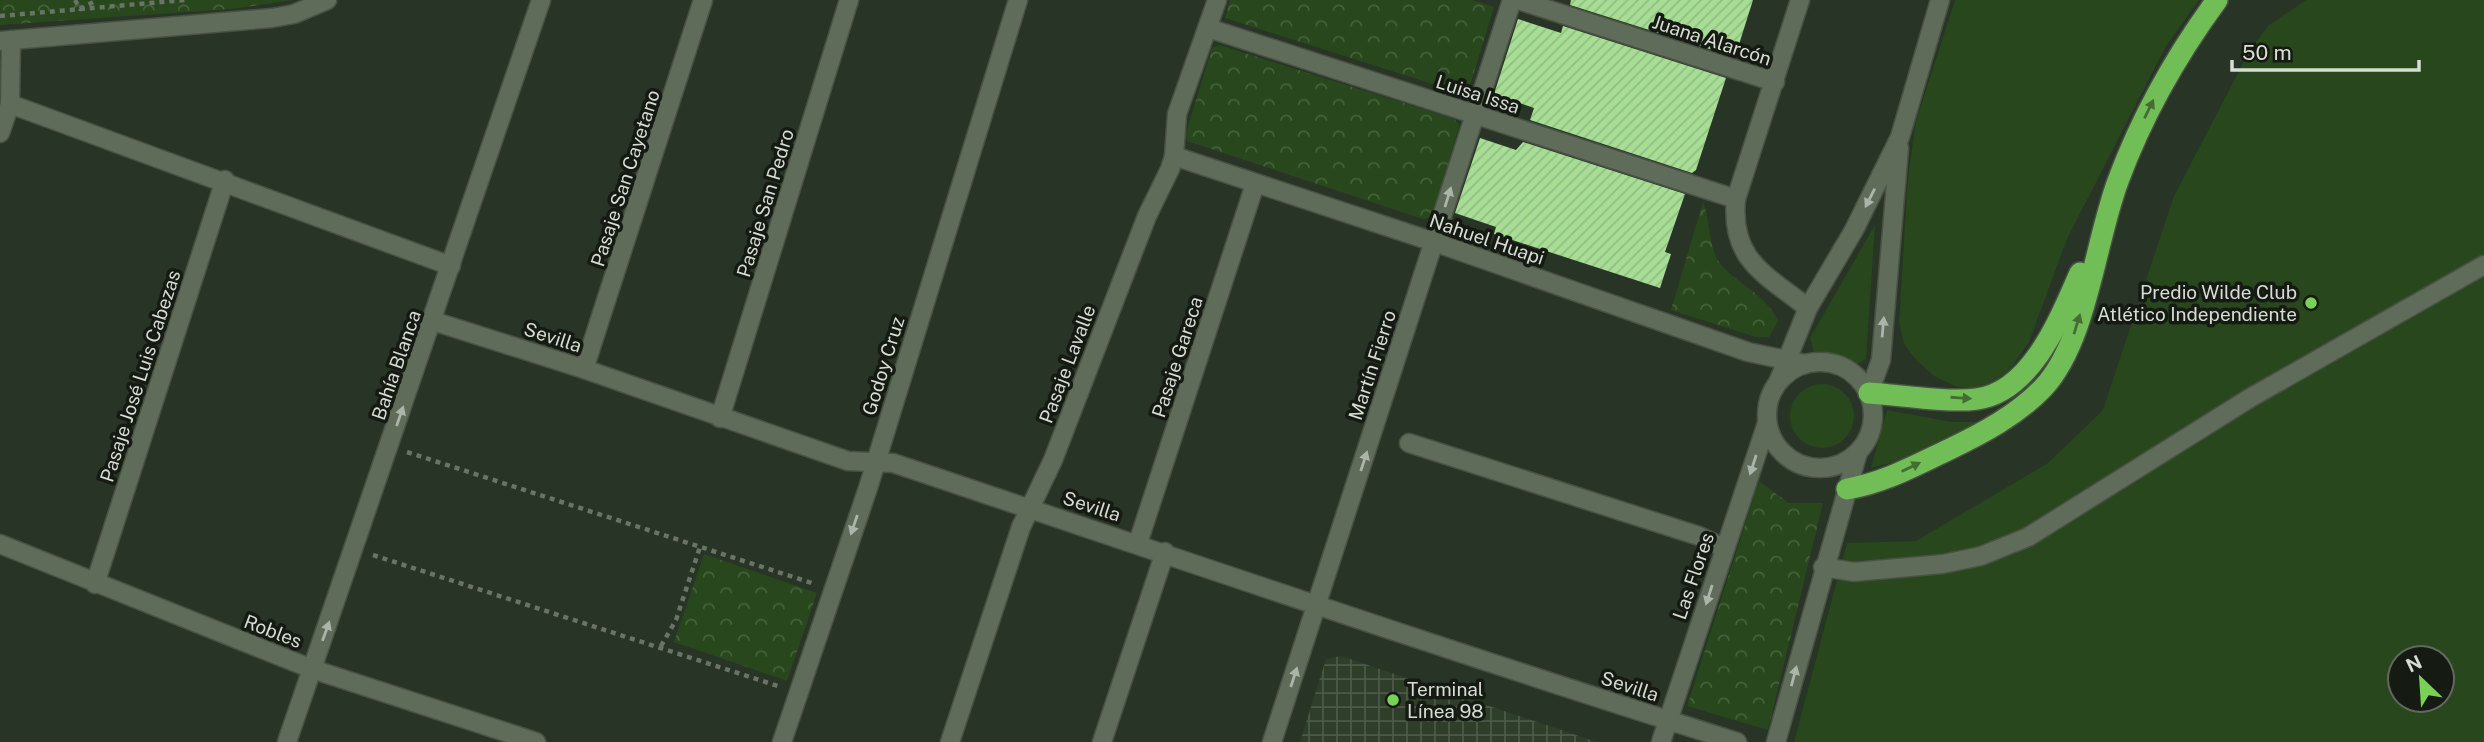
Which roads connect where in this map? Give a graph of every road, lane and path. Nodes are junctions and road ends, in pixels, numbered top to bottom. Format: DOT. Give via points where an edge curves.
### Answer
graph roads {
  1 [pos="75,0"];
  2 [pos="97,0"];
  3 [pos="185,0"];
  4 [pos="327,0"];
  5 [pos="541,0"];
  6 [pos="703,0"];
  7 [pos="849,0"];
  8 [pos="1018,0"];
  9 [pos="1217,0"];
  10 [pos="1512,0"];
  11 [pos="1517,0"];
  12 [pos="1800,0"];
  13 [pos="1940,0"];
  14 [pos="2217,0"];
  15 [pos="130,2"];
  16 [pos="140,2"];
  17 [pos="80,9"];
  18 [pos="0,16"];
  19 [pos="1208,28"];
  20 [pos="6,41"];
  21 [pos="1775,82"];
  22 [pos="10,104"];
  23 [pos="1474,115"];
  24 [pos="0,134"];
  25 [pos="1900,137"];
  26 [pos="1174,156"];
  27 [pos="225,180"];
  28 [pos="1255,184"];
  29 [pos="1736,199"];
  30 [pos="2108,209"];
  31 [pos="1434,242"];
  32 [pos="2484,265"];
  33 [pos="451,266"];
  34 [pos="1808,308"];
  35 [pos="433,321"];
  36 [pos="1796,362"];
  37 [pos="584,369"];
  38 [pos="1869,393"];
  39 [pos="720,418"];
  40 [pos="1767,423"];
  41 [pos="1409,443"];
  42 [pos="389,447"];
  43 [pos="1858,452"];
  44 [pos="875,461"];
  45 [pos="1847,489"];
  46 [pos="1029,508"];
  47 [pos="1138,543"];
  48 [pos="0,544"];
  49 [pos="700,547"];
  50 [pos="1724,548"];
  51 [pos="355,550"];
  52 [pos="1165,552"];
  53 [pos="1823,566"];
  54 [pos="95,584"];
  55 [pos="832,589"];
  56 [pos="1317,606"];
  57 [pos="661,646"];
  58 [pos="313,669"];
  59 [pos="798,693"];
  60 [pos="1668,720"];
  61 [pos="287,742"];
  62 [pos="536,742"];
  63 [pos="782,742"];
  64 [pos="950,742"];
  65 [pos="1101,742"];
  66 [pos="1272,742"];
  67 [pos="1661,742"];
  68 [pos="1737,742"];
  69 [pos="1776,742"];
  1 -- 17 [label="path"];
  2 -- 17 [label="path"];
  3 -- 16 [label="path"];
  4 -- 20 [label="street" via="272,18"];
  5 -- 33 [label="street, Bahía Blanca"];
  6 -- 37 [label="street, Pasaje San Cayetano"];
  7 -- 39 [label="street, Pasaje San Pedro"];
  8 -- 44 [label="street, Godoy Cruz"];
  9 -- 19 [label="street, Pasaje Lavalle"];
  10 -- 23 [label="street, Martín Fierro"];
  11 -- 21 [label="street, Juana Alarcón"];
  12 -- 21 [label="street"];
  13 -- 25 [label="street"];
  30 -- 14 [label="highway, one-way" via="2157,93"];
  15 -- 16 [label="path"];
  15 -- 17 [label="path"];
  17 -- 18 [label="path"];
  19 -- 23 [label="street, Luisa Issa"];
  19 -- 26 [label="street, Pasaje Lavalle" via="1177,114"];
  20 -- 22 [label="street"];
  21 -- 29 [label="street"];
  22 -- 24 [label="street"];
  22 -- 27 [label="street"];
  23 -- 29 [label="street, Luisa Issa"];
  31 -- 23 [label="street, Martín Fierro, one-way"];
  25 -- 34 [label="street, one-way"];
  38 -- 25 [label="street, one-way" via="1881,360"];
  26 -- 28 [label="street, Nahuel Huapi"];
  26 -- 46 [label="street, Pasaje Lavalle" via="1053,460"];
  27 -- 33 [label="street"];
  27 -- 54 [label="street, Pasaje José Luis Cabezas"];
  28 -- 31 [label="street, Nahuel Huapi"];
  28 -- 47 [label="street, Pasaje Gareca"];
  29 -- 34 [label="street" via="1734,220 1740,246 1761,270"];
  38 -- 30 [label="highway, one-way" via="1970,400 1990,396 2012,382 2051,337"];
  45 -- 30 [label="highway, one-way" via="1886,479 1985,432 2042,389 2062,361 2076,329"];
  31 -- 36 [label="street, Nahuel Huapi" via="1748,352"];
  56 -- 31 [label="street, Martín Fierro, one-way"];
  32 -- 53 [label="street" via="2250,398 2028,537 1981,556 1943,564 1854,572"];
  33 -- 35 [label="street, Bahía Blanca"];
  34 -- 36 [label="street"];
  35 -- 37 [label="street, Sevilla"];
  42 -- 35 [label="street, Bahía Blanca, one-way"];
  36 -- 38 [label="street" via="1820,362 1849,370"];
  36 -- 40 [label="street" via="1779,380 1767,408"];
  37 -- 39 [label="street, Sevilla"];
  38 -- 43 [label="street" via="1873,423"];
  39 -- 44 [label="street, Sevilla" via="848,461"];
  40 -- 43 [label="street" via="1779,451 1805,467 1835,467"];
  40 -- 50 [label="street, Las Flores, one-way"];
  41 -- 50 [label="street"];
  42 -- 49 [label="path"];
  42 -- 51 [label="street, Bahía Blanca"];
  43 -- 45 [label="street"];
  44 -- 46 [label="street, Sevilla"];
  44 -- 55 [label="street, Godoy Cruz, one-way"];
  45 -- 53 [label="street"];
  46 -- 47 [label="street, Sevilla"];
  46 -- 64 [label="street, Pasaje Lavalle"];
  47 -- 52 [label="street, Sevilla"];
  48 -- 54 [label="street, Robles"];
  49 -- 55 [label="path"];
  49 -- 57 [label="path" via="676,620"];
  50 -- 60 [label="street, Las Flores, one-way"];
  51 -- 57 [label="path"];
  58 -- 51 [label="street, Bahía Blanca, one-way"];
  52 -- 56 [label="street, Sevilla"];
  52 -- 65 [label="street"];
  69 -- 53 [label="street, one-way"];
  54 -- 58 [label="street, Robles"];
  55 -- 59 [label="street, Godoy Cruz"];
  56 -- 60 [label="street, Sevilla"];
  66 -- 56 [label="street, Martín Fierro, one-way"];
  57 -- 59 [label="path"];
  58 -- 61 [label="street, Bahía Blanca"];
  58 -- 62 [label="street, Robles"];
  59 -- 63 [label="street, Godoy Cruz"];
  60 -- 67 [label="street, Las Flores"];
  60 -- 68 [label="street, Sevilla"];
}
